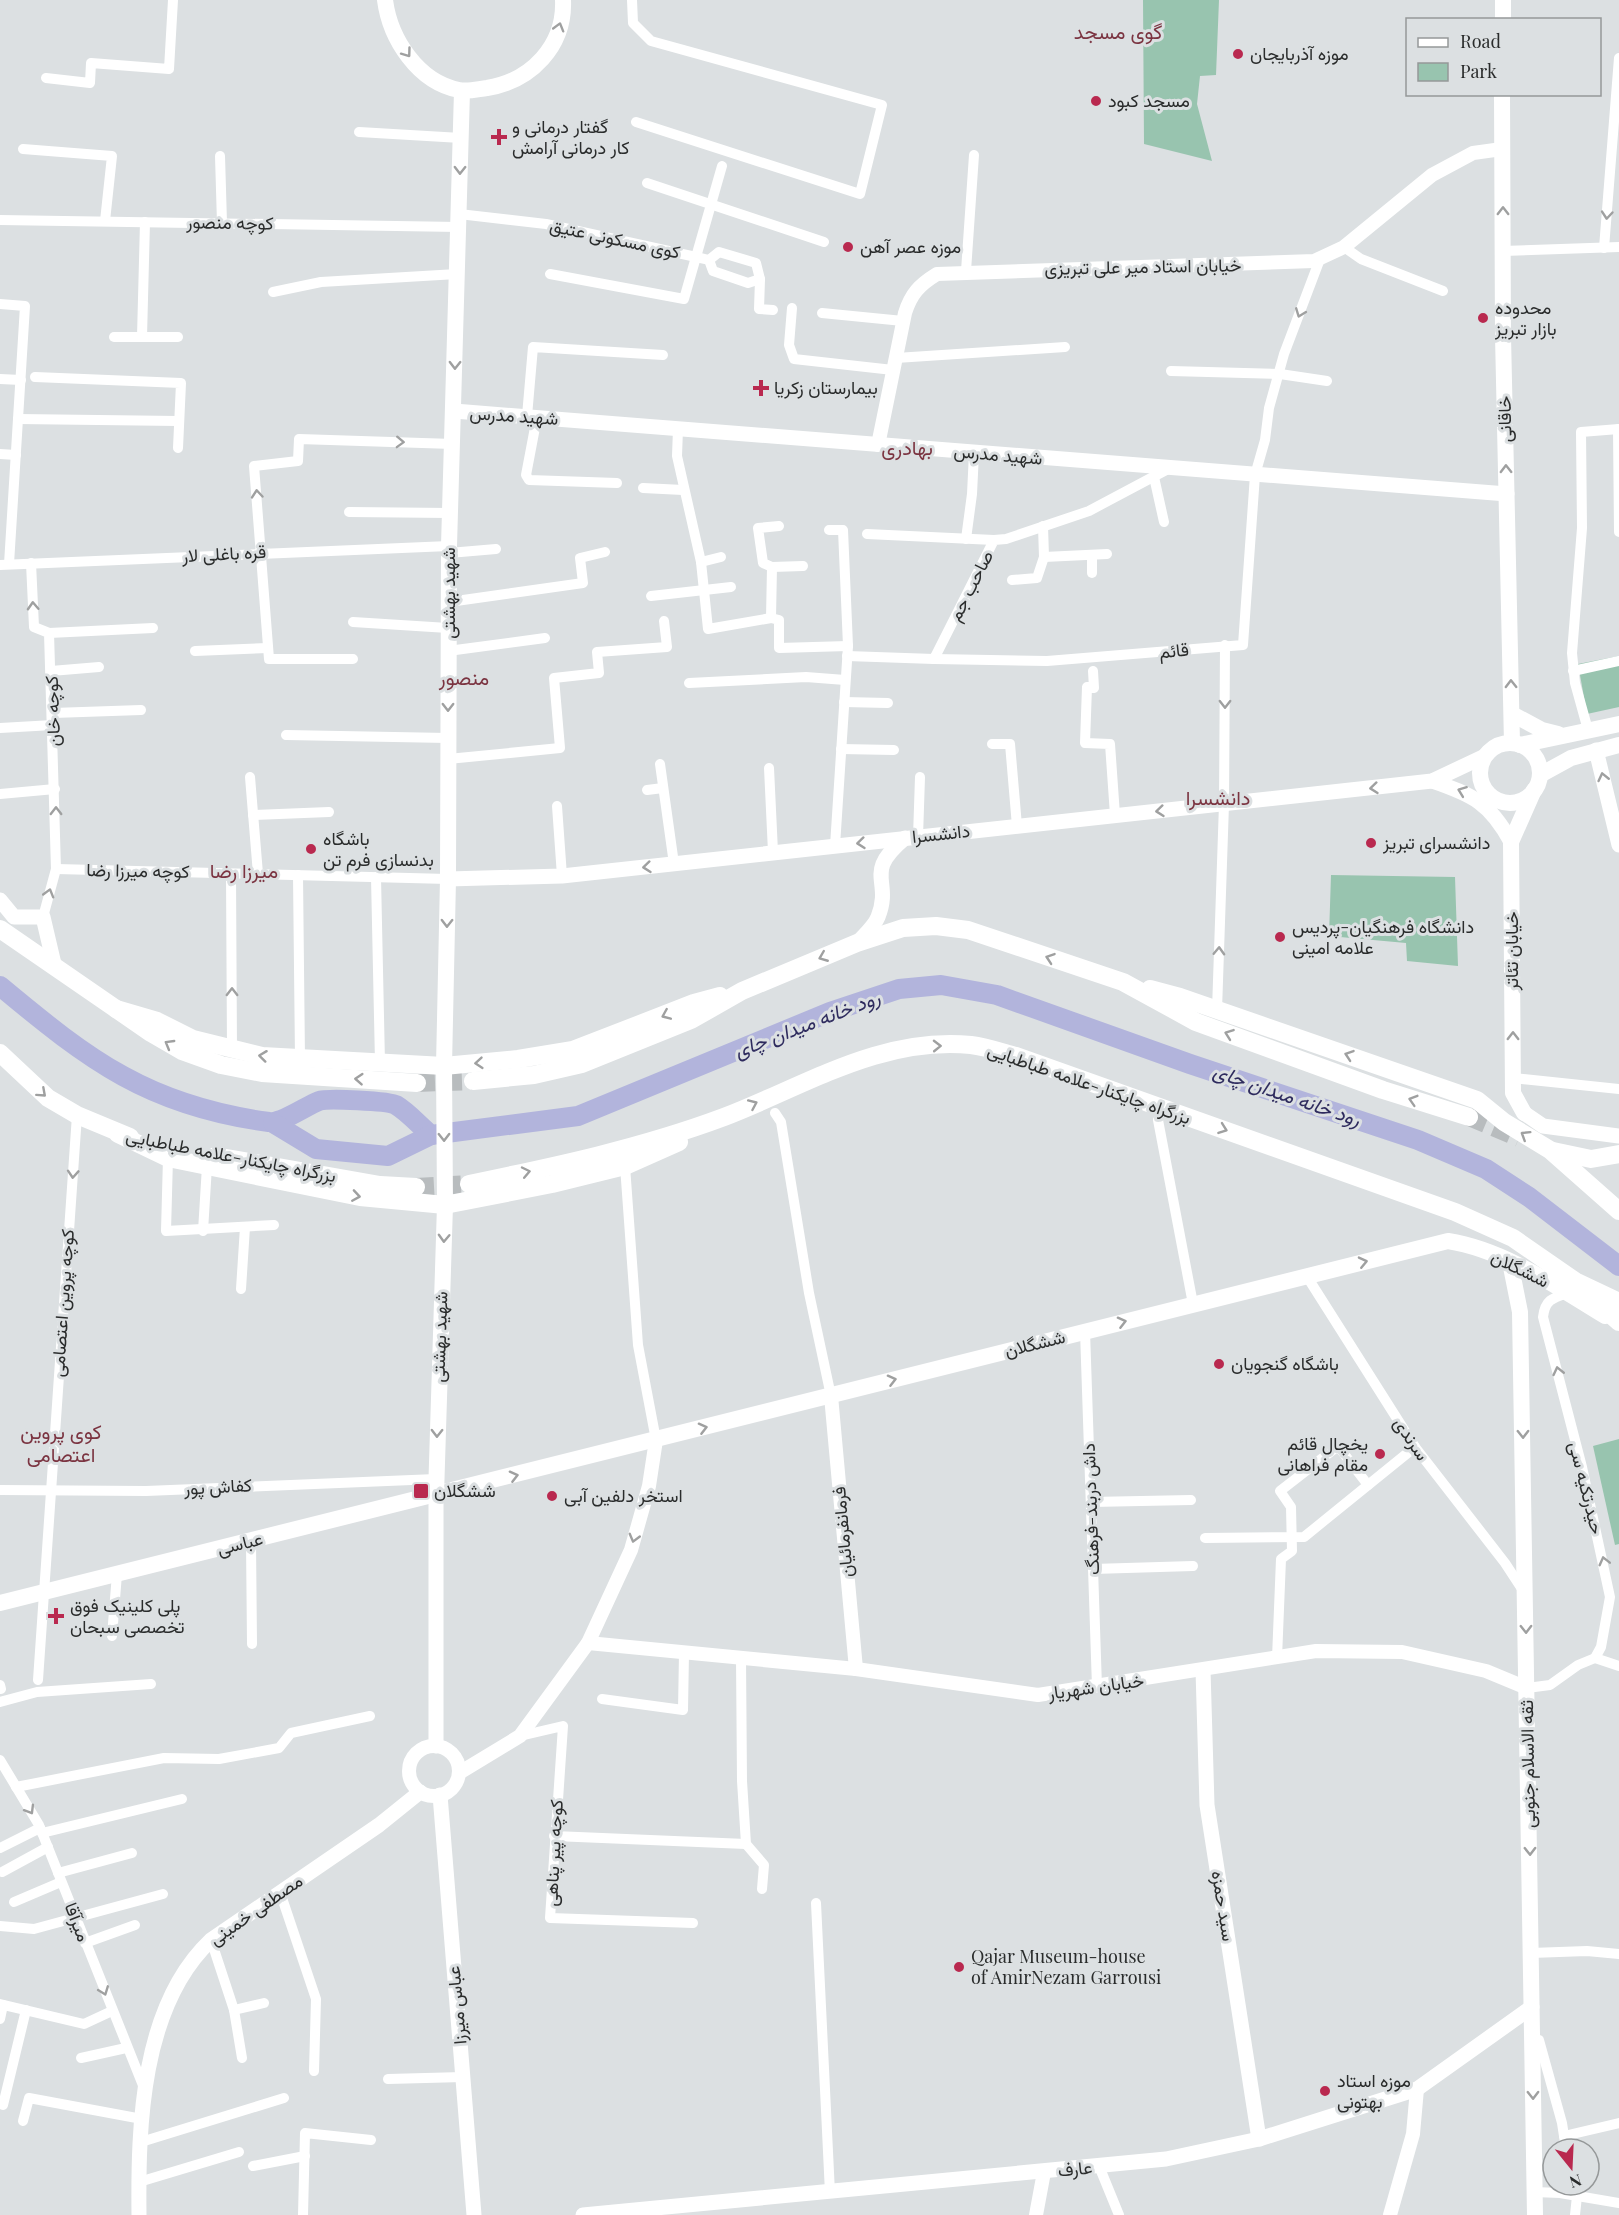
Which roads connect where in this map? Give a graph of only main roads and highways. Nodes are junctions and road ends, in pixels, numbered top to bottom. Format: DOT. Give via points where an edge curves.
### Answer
graph roads {
  1 [pos="385,0"];
  2 [pos="563,0"];
  3 [pos="1503,0"];
  4 [pos="1503,18"];
  5 [pos="462,91"];
  6 [pos="1502,96"];
  7 [pos="454,411"];
  8 [pos="1507,494"];
  9 [pos="1512,714"];
  10 [pos="1619,724"];
  11 [pos="1565,735"];
  12 [pos="1516,744"];
  13 [pos="1619,746"];
  14 [pos="1596,750"];
  15 [pos="1485,756"];
  16 [pos="1432,781"];
  17 [pos="1537,783"];
  18 [pos="912,838"];
  19 [pos="1511,842"];
  20 [pos="1619,845"];
  21 [pos="448,879"];
  22 [pos="0,900"];
  23 [pos="0,929"];
  24 [pos="857,943"];
  25 [pos="54,964"];
  26 [pos="1123,982"];
  27 [pos="742,991"];
  28 [pos="116,1008"];
  29 [pos="0,1053"];
  30 [pos="444,1066"];
  31 [pos="473,1081"];
  32 [pos="417,1083"];
  33 [pos="1524,1113"];
  34 [pos="725,1116"];
  35 [pos="1469,1117"];
  36 [pos="118,1134"];
  37 [pos="1619,1136"];
  38 [pos="1550,1150"];
  39 [pos="1619,1154"];
  40 [pos="469,1184"];
  41 [pos="416,1187"];
  42 [pos="445,1204"];
  43 [pos="1619,1211"];
  44 [pos="1510,1262"];
  45 [pos="1571,1287"];
  46 [pos="1619,1302"];
  47 [pos="1619,1323"];
  48 [pos="436,1487"];
  49 [pos="0,1603"];
  50 [pos="1203,1670"];
  51 [pos="436,1746"];
  52 [pos="420,1792"];
  53 [pos="440,1795"];
  54 [pos="1532,2007"];
  55 [pos="1259,2139"];
  56 [pos="718,2209"];
  57 [pos="139,2215"];
  58 [pos="474,2215"];
  59 [pos="583,2215"];
  60 [pos="1534,2215"];
  1 -- 5 [label="main road, one-way" via="393,31 410,58 434,79"];
  5 -- 2 [label="main road, one-way" via="496,87 530,72 554,44"];
  3 -- 4 [label="main road"];
  5 -- 7 [label="main road, شهید بهشتى, one-way"];
  8 -- 6 [label="main road, خاقانی, one-way"];
  7 -- 8 [label="main road, شهید مدرس"];
  7 -- 21 [label="main road, شهید بهشتى, one-way" via="449,550"];
  9 -- 8 [label="main road, خاقانی, one-way"];
  9 -- 11 [label="main road" via="1542,730"];
  9 -- 12 [label="main road, خاقانی"];
  10 -- 11 [label="main road"];
  11 -- 12 [label="main road"];
  12 -- 15 [label="main road" via="1497,746"];
  12 -- 17 [label="main road" via="1537,760"];
  13 -- 14 [label="main road"];
  14 -- 17 [label="main road" via="1571,758"];
  20 -- 14 [label="main road, one-way"];
  15 -- 16 [label="main road"];
  15 -- 17 [label="main road" via="1480,778 1492,798 1515,803"];
  16 -- 18 [label="main road, دانشسرا, one-way"];
  19 -- 16 [label="main road, one-way" via="1491,810 1474,796"];
  17 -- 19 [label="main road, خیابان تئاتر"];
  18 -- 21 [label="main road, دانشسرا, one-way" via="562,876"];
  18 -- 24 [label="main road" via="887,853 880,867 882,902 877,919"];
  33 -- 19 [label="main road, خیابان تئاتر, one-way" via="1513,1093"];
  21 -- 30 [label="main road, شهید بهشتى, one-way"];
  22 -- 25 [label="main road" via="14,917 43,917"];
  23 -- 25 [label="highway"];
  26 -- 24 [label="highway, one-way" via="968,930 936,926 903,928"];
  24 -- 27 [label="highway, one-way"];
  25 -- 28 [label="highway"];
  35 -- 26 [label="highway, one-way" via="1196,1022"];
  38 -- 26 [label="highway, one-way" via="1477,1100 1180,997"];
  27 -- 30 [label="highway, one-way" via="694,1003 573,1050"];
  27 -- 31 [label="highway" via="691,1020 582,1064 534,1075"];
  30 -- 28 [label="highway, one-way" via="300,1059 232,1051"];
  32 -- 28 [label="highway, one-way" via="262,1073 221,1065 182,1052"];
  29 -- 36 [label="highway, بزرگراه چایکنار-علامه طباطبایی, one-way" via="48,1098"];
  30 -- 42 [label="main road, شهید بهشتى, one-way"];
  33 -- 37 [label="main road" via="1543,1126"];
  40 -- 34 [label="highway, بزرگراه چایکنار-علامه طباطبایی, one-way" via="612,1154"];
  34 -- 42 [label="highway" via="677,1144 625,1166"];
  34 -- 45 [label="highway, بزرگراه چایکنار-علامه طباطبایی, one-way" via="823,1072 876,1054 930,1045 971,1045 1016,1056 1455,1212 1513,1238"];
  36 -- 41 [label="highway, بزرگراه چایکنار-علامه طباطبایی" via="381,1185"];
  36 -- 42 [label="highway, one-way" via="168,1158 360,1197"];
  38 -- 39 [label="highway" via="1591,1159"];
  38 -- 43 [label="highway"];
  42 -- 48 [label="main road, شهید بهشتى, one-way"];
  44 -- 45 [label="main road, ششگلان"];
  48 -- 44 [label="main road, ششگلان, one-way" via="656,1440 1448,1241"];
  44 -- 54 [label="main road, ثقه الاسلام جنوبی, one-way" via="1520,1312"];
  45 -- 46 [label="highway, بزرگراه چایکنار-علامه طباطبایی"];
  45 -- 47 [label="highway"];
  48 -- 49 [label="main road, عباسى" via="251,1542"];
  48 -- 51 [label="main road"];
  50 -- 55 [label="main road, سید حمزه" via="1207,1805"];
  52 -- 57 [label="main road, مصطفی خمینی" via="379,1825 210,1940 173,1988 144,2088"];
  53 -- 58 [label="main road, عباس میرزا"];
  54 -- 55 [label="main road, عارف" via="1417,2089"];
  54 -- 60 [label="main road, ثقه الاسلام جنوبی, one-way"];
  55 -- 56 [label="main road, عارف" via="1166,2159 830,2193"];
  56 -- 59 [label="main road, عارف"];
}
